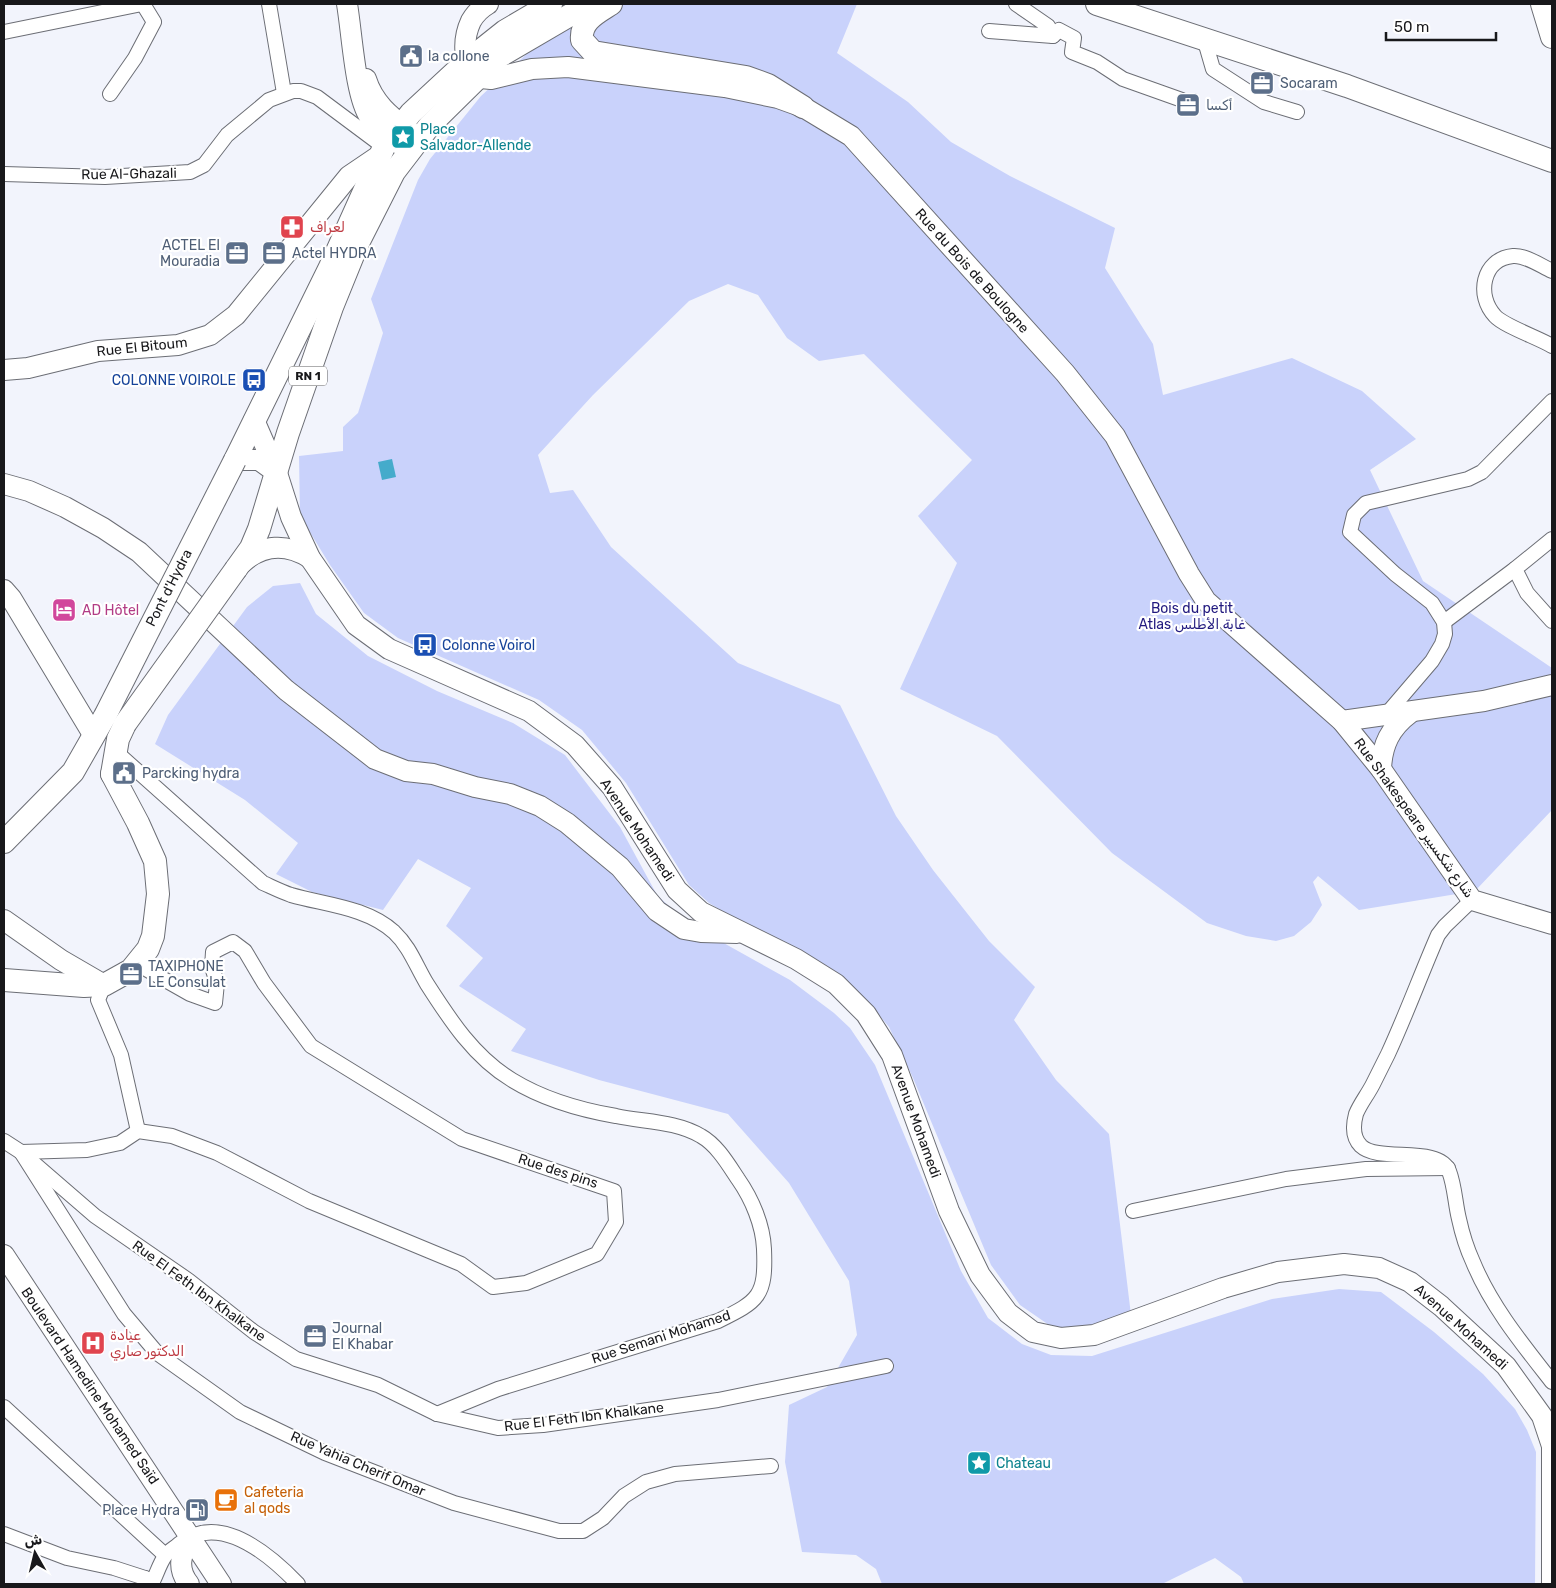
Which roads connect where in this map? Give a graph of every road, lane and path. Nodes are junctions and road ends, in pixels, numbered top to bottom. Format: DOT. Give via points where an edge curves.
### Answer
graph roads {
  1 [pos="142,4"];
  2 [pos="268,4"];
  3 [pos="347,4"];
  4 [pos="488,4"];
  5 [pos="551,4"];
  6 [pos="589,4"];
  7 [pos="611,4"];
  8 [pos="1016,4"];
  9 [pos="1097,4"];
  10 [pos="1542,4"];
  11 [pos="989,31"];
  12 [pos="4,32"];
  13 [pos="1053,36"];
  14 [pos="1552,37"];
  15 [pos="1204,38"];
  16 [pos="472,69"];
  17 [pos="284,92"];
  18 [pos="110,94"];
  19 [pos="1182,100"];
  20 [pos="803,107"];
  21 [pos="1297,112"];
  22 [pos="398,142"];
  23 [pos="1552,161"];
  24 [pos="4,174"];
  25 [pos="1552,271"];
  26 [pos="1552,346"];
  27 [pos="4,370"];
  28 [pos="1552,401"];
  29 [pos="254,420"];
  30 [pos="235,460"];
  31 [pos="277,473"];
  32 [pos="4,484"];
  33 [pos="1552,539"];
  34 [pos="310,558"];
  35 [pos="239,567"];
  36 [pos="1515,569"];
  37 [pos="4,590"];
  38 [pos="1552,621"];
  39 [pos="1444,622"];
  40 [pos="1552,685"];
  41 [pos="72,698"];
  42 [pos="1410,713"];
  43 [pos="1385,716"];
  44 [pos="115,720"];
  45 [pos="1342,721"];
  46 [pos="94,736"];
  47 [pos="115,750"];
  48 [pos="1381,769"];
  49 [pos="73,772"];
  50 [pos="112,774"];
  51 [pos="4,842"];
  52 [pos="1472,900"];
  53 [pos="4,920"];
  54 [pos="1552,924"];
  55 [pos="746,934"];
  56 [pos="138,964"];
  57 [pos="4,980"];
  58 [pos="104,985"];
  59 [pos="138,1131"];
  60 [pos="4,1141"];
  61 [pos="21,1152"];
  62 [pos="1448,1168"];
  63 [pos="1133,1211"];
  64 [pos="4,1255"];
  65 [pos="886,1366"];
  66 [pos="1552,1382"];
  67 [pos="4,1407"];
  68 [pos="437,1414"];
  69 [pos="1547,1416"];
  70 [pos="771,1466"];
  71 [pos="4,1534"];
  72 [pos="191,1539"];
  73 [pos="207,1562"];
  74 [pos="186,1576"];
  75 [pos="146,1581"];
  76 [pos="221,1584"];
  77 [pos="298,1584"];
  78 [pos="1552,1584"];
  1 -- 12 [label="street"];
  1 -- 18 [label="street" via="154,22 135,58"];
  2 -- 17 [label="street"];
  3 -- 22 [label="main road" via="369,90 383,109"];
  4 -- 16 [label="main road" via="472,19 468,30"];
  5 -- 16 [label="main road, RN 1" via="505,31"];
  6 -- 16 [label="main road, RN 1"];
  7 -- 20 [label="main road" via="593,16 582,29 582,40 592,52 746,77 768,85"];
  8 -- 13 [label="street" via="1048,26"];
  9 -- 15 [label="main road"];
  10 -- 14 [label="main road"];
  11 -- 13 [label="street"];
  13 -- 19 [label="street" via="1059,30 1074,38 1072,52 1097,62 1123,79"];
  15 -- 21 [label="street" via="1213,69 1264,102"];
  15 -- 23 [label="main road"];
  16 -- 20 [label="main road, Rue du Bois de Boulogne" via="491,79 512,72 549,68 589,69 725,87 778,98"];
  16 -- 22 [label="main road, RN 1"];
  17 -- 22 [label="street" via="301,91 317,97"];
  17 -- 24 [label="street, Rue Al-Ghazali" via="269,100 227,135 204,165 190,172 105,177"];
  20 -- 45 [label="main road, Rue du Bois de Boulogne" via="828,120 864,147 1065,373 1115,436 1206,601"];
  22 -- 27 [label="main road, Rue El Bitoum" via="350,176 236,315 210,335 178,345 98,351 28,368"];
  22 -- 29 [label="main road, RN 1" via="330,267"];
  22 -- 31 [label="main road, RN 1" via="381,194 342,280"];
  25 -- 26 [label="street" via="1515,255 1500,259 1490,268 1482,286 1484,303 1496,318"];
  28 -- 39 [label="street" via="1482,472 1468,479 1366,503 1354,515 1350,532 1432,603"];
  29 -- 30 [label="main road, RN 1"];
  29 -- 31 [label="main road, Avenue Mohamedi"];
  30 -- 31 [label="main road" via="258,460"];
  30 -- 44 [label="main road, Pont d'Hydra, bridge"];
  31 -- 34 [label="main road, Avenue Mohamedi" via="291,517"];
  31 -- 35 [label="main road, RN 1" via="259,529"];
  32 -- 55 [label="main road" via="65,507 139,552 286,690 375,759 406,771 433,774 510,794 540,806 567,823 620,867 657,911 684,929"];
  33 -- 36 [label="street"];
  34 -- 35 [label="main road" via="287,547 274,547 262,549"];
  34 -- 55 [label="main road, Avenue Mohamedi" via="356,625 389,649 529,711 575,745 612,787 677,890 701,912"];
  35 -- 44 [label="main road, bridge"];
  36 -- 38 [label="street" via="1527,593"];
  36 -- 39 [label="street"];
  37 -- 41 [label="main road"];
  39 -- 43 [label="street" via="1442,644 1432,662"];
  40 -- 42 [label="main road, Rue Shakespeare شارع شكسبير" via="1484,701"];
  41 -- 44 [label="main road"];
  41 -- 46 [label="main road"];
  42 -- 43 [label="main road, Rue Shakespeare شارع شكسبير"];
  42 -- 48 [label="main road" via="1395,726 1385,743"];
  43 -- 45 [label="main road, Rue Shakespeare شارع شكسبير"];
  44 -- 46 [label="main road"];
  44 -- 47 [label="main road"];
  45 -- 48 [label="main road, Rue Shakespeare شارع شكسبير"];
  46 -- 49 [label="main road"];
  47 -- 50 [label="main road"];
  47 -- 68 [label="street, Rue Semani Mohamed" via="263,883 289,895 360,912 393,931 407,946 426,982 471,1048 512,1080 556,1101 614,1116 674,1126 702,1136 720,1152 748,1193 763,1236 765,1274 762,1290 748,1306 699,1327 498,1389"];
  48 -- 52 [label="main road, Rue Shakespeare شارع شكسبير"];
  49 -- 50 [label="main road" via="96,770"];
  49 -- 51 [label="main road"];
  50 -- 56 [label="main road" via="155,860 158,878 153,936"];
  52 -- 54 [label="main road, Rue Shakespeare شارع شكسبير"];
  52 -- 62 [label="street" via="1438,935 1374,1083 1357,1112 1353,1129 1362,1147 1377,1154 1426,1157"];
  53 -- 58 [label="main road"];
  55 -- 69 [label="main road, Avenue Mohamedi" via="836,984 866,1014 892,1055 949,1211 980,1275 1008,1312 1034,1332 1061,1338 1094,1335 1223,1288 1278,1272 1344,1264 1378,1268 1410,1282 1441,1306 1506,1366"];
  56 -- 58 [label="main road"];
  56 -- 59 [label="street, Rue des pins" via="190,994 215,1003 217,983 212,967 213,952 233,942 245,951 264,983 311,1046 462,1139 614,1191 616,1222 597,1254 526,1283 493,1287 461,1264 309,1201 217,1153 172,1136"];
  57 -- 58 [label="main road"];
  58 -- 59 [label="street" via="98,1000 121,1055"];
  59 -- 61 [label="street" via="120,1143 87,1150"];
  60 -- 61 [label="street, Rue El Feth Ibn Khalkane"];
  61 -- 68 [label="street, Rue El Feth Ibn Khalkane" via="94,1216 296,1359 378,1385"];
  61 -- 70 [label="street, Rue Yahia Cherif Omar" via="124,1314 157,1354 240,1412 325,1453 454,1503 559,1531 583,1531 646,1482 675,1474"];
  62 -- 63 [label="street" via="1366,1169 1286,1179"];
  62 -- 66 [label="street" via="1458,1218 1472,1262 1490,1295"];
  64 -- 72 [label="main road, Boulevard Hamedine Mohamed Saïd"];
  65 -- 68 [label="street, Rue El Feth Ibn Khalkane" via="718,1400 543,1425 498,1428"];
  67 -- 74 [label="street"];
  69 -- 78 [label="main road, Avenue Mohamedi" via="1552,1446"];
  71 -- 75 [label="street" via="67,1558 114,1568"];
  72 -- 73 [label="main road, Boulevard Hamedine Mohamed Saïd"];
  72 -- 74 [label="main road" via="182,1554"];
  72 -- 77 [label="street" via="215,1533 247,1542 276,1561"];
  73 -- 74 [label="main road" via="209,1577"];
  73 -- 76 [label="main road, Boulevard Hamedine Mohamed Saïd"];
  74 -- 75 [label="street"];
}
